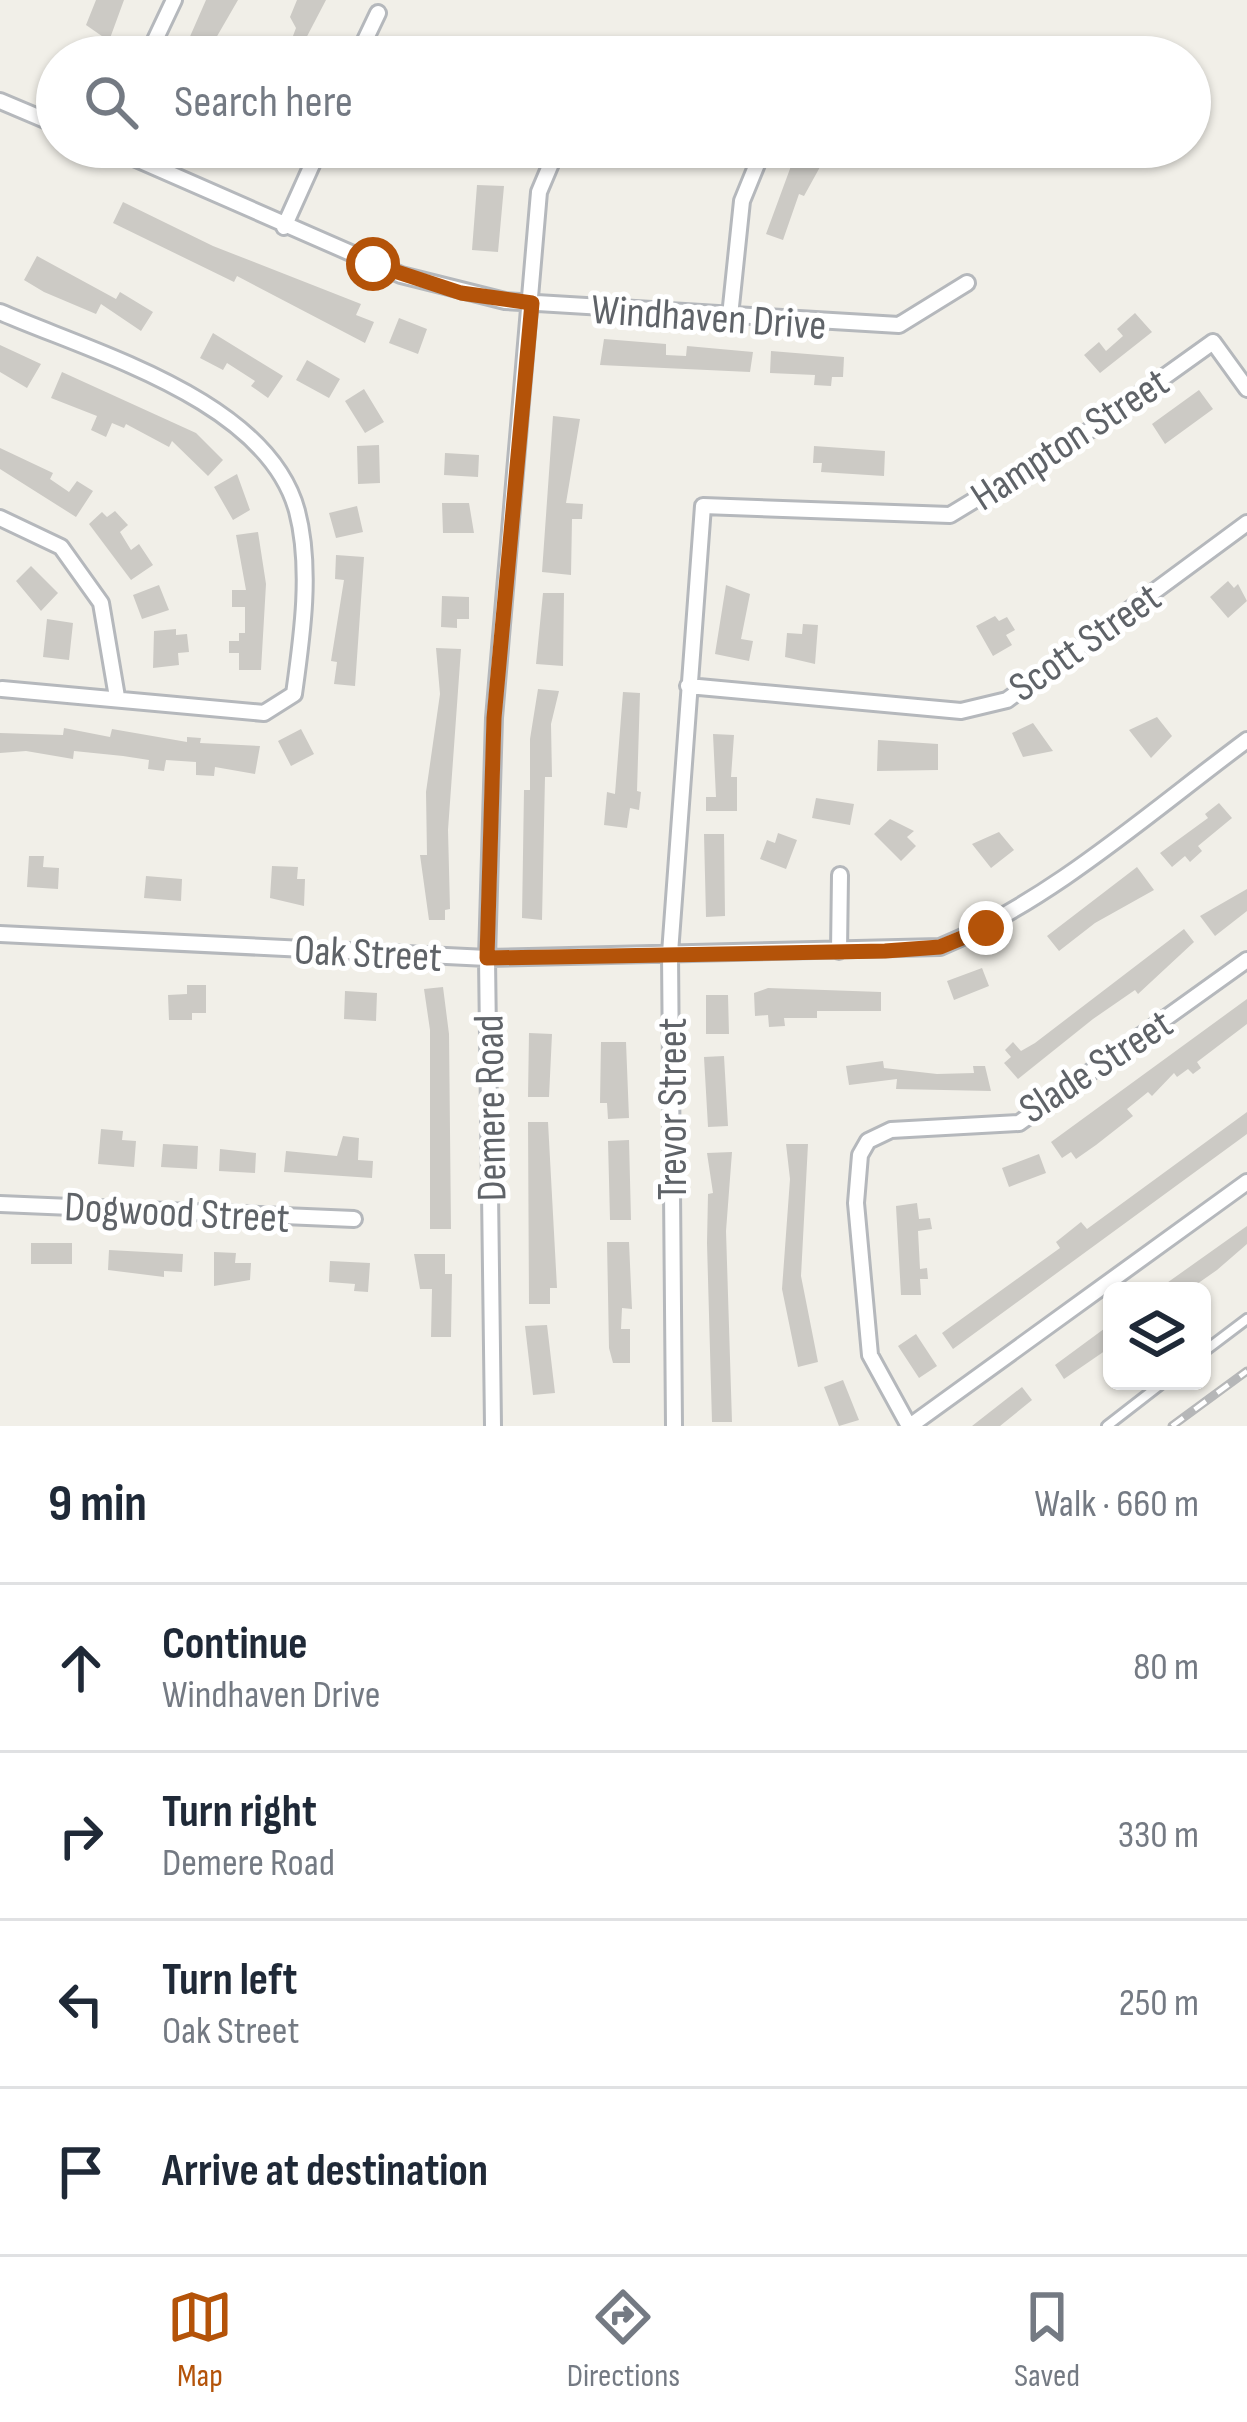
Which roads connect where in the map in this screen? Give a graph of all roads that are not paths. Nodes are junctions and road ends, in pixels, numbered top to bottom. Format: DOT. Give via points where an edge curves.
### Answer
graph roads {
  1 [pos="174,0"];
  2 [pos="378,13"];
  3 [pos="157,36"];
  4 [pos="367,36"];
  5 [pos="0,100"];
  6 [pos="36,116"];
  7 [pos="155,168"];
  8 [pos="311,168"];
  9 [pos="549,168"];
  10 [pos="755,168"];
  11 [pos="284,227"];
  12 [pos="968,283"];
  13 [pos="532,303"];
  14 [pos="0,312"];
  15 [pos="730,316"];
  16 [pos="1247,389"];
  17 [pos="703,506"];
  18 [pos="0,518"];
  19 [pos="1247,523"];
  20 [pos="688,686"];
  21 [pos="2,689"];
  22 [pos="117,697"];
  23 [pos="1247,740"];
  24 [pos="840,875"];
  25 [pos="0,934"];
  26 [pos="839,951"];
  27 [pos="670,953"];
  28 [pos="487,958"];
  29 [pos="1247,960"];
  30 [pos="1247,1182"];
  31 [pos="0,1204"];
  32 [pos="354,1219"];
  33 [pos="1247,1319"];
  34 [pos="1211,1346"];
  35 [pos="1153,1390"];
  36 [pos="493,1426"];
  37 [pos="674,1426"];
  38 [pos="909,1426"];
  39 [pos="1106,1426"];
  1 -- 3 [label="street"];
  2 -- 4 [label="street"];
  5 -- 6 [label="street"];
  7 -- 11 [label="street, Windhaven Drive"];
  8 -- 11 [label="street"];
  9 -- 13 [label="street, Demere Road" via="539,192"];
  10 -- 15 [label="street" via="742,201"];
  11 -- 13 [label="street, Windhaven Drive" via="401,275"];
  12 -- 15 [label="street, Windhaven Drive" via="899,325"];
  13 -- 15 [label="street, Windhaven Drive"];
  13 -- 28 [label="street, Demere Road" via="494,718"];
  14 -- 22 [label="street" via="179,389 232,421 270,457 297,510 303,574 294,694 265,712"];
  16 -- 17 [label="street, Hampton Street" via="1213,342 950,515"];
  17 -- 20 [label="street, Trevor Street"];
  18 -- 22 [label="street" via="61,547 101,603"];
  19 -- 20 [label="street, Scott Street" via="1007,700 962,711"];
  20 -- 27 [label="street, Trevor Street"];
  21 -- 22 [label="street"];
  23 -- 26 [label="street, Oak Street" via="986,928 940,947"];
  24 -- 26 [label="street"];
  25 -- 28 [label="street, Oak Street"];
  26 -- 27 [label="street, Oak Street"];
  27 -- 28 [label="street, Oak Street"];
  27 -- 37 [label="street, Trevor Street"];
  28 -- 36 [label="street, Demere Road"];
  29 -- 38 [label="street, Slade Street" via="1019,1123 891,1130 868,1141 856,1203 870,1355"];
  30 -- 38 [label="street"];
  31 -- 32 [label="street, Dogwood Street"];
  33 -- 34 [label="lane"];
  35 -- 39 [label="lane"];
}
